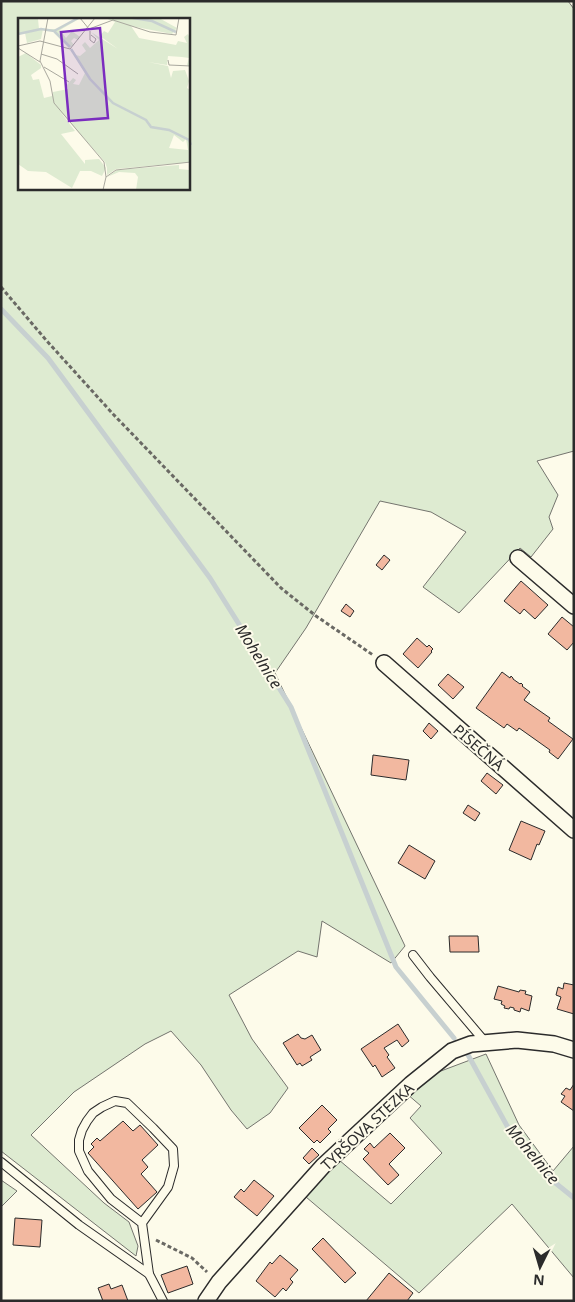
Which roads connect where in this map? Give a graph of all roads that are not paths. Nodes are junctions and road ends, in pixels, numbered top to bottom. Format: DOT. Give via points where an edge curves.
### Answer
graph roads {
  1 [pos="518,558"];
  2 [pos="574,606"];
  3 [pos="384,663"];
  4 [pos="574,830"];
  5 [pos="413,955"];
  6 [pos="486,1043"];
  7 [pos="574,1050"];
  8 [pos="1,1162"];
  9 [pos="142,1223"];
  10 [pos="149,1274"];
  11 [pos="163,1301"];
  12 [pos="206,1301"];
  1 -- 2 [label="street"];
  3 -- 4 [label="street, PÍSEČNÁ"];
  5 -- 6 [label="lane"];
  6 -- 7 [label="street, TYRŠOVA STEZKA" via="516,1040 554,1044"];
  6 -- 12 [label="street, TYRŠOVA STEZKA" via="452,1051 411,1084 323,1166 219,1282"];
  8 -- 10 [label="lane" via="79,1225"];
  9 -- 9 [label="lane" via="168,1187 174,1166 173,1149 127,1103 115,1101 93,1113 87,1121 79,1140 79,1151 88,1171 111,1199"];
  9 -- 10 [label="lane"];
  10 -- 11 [label="lane"];
}
